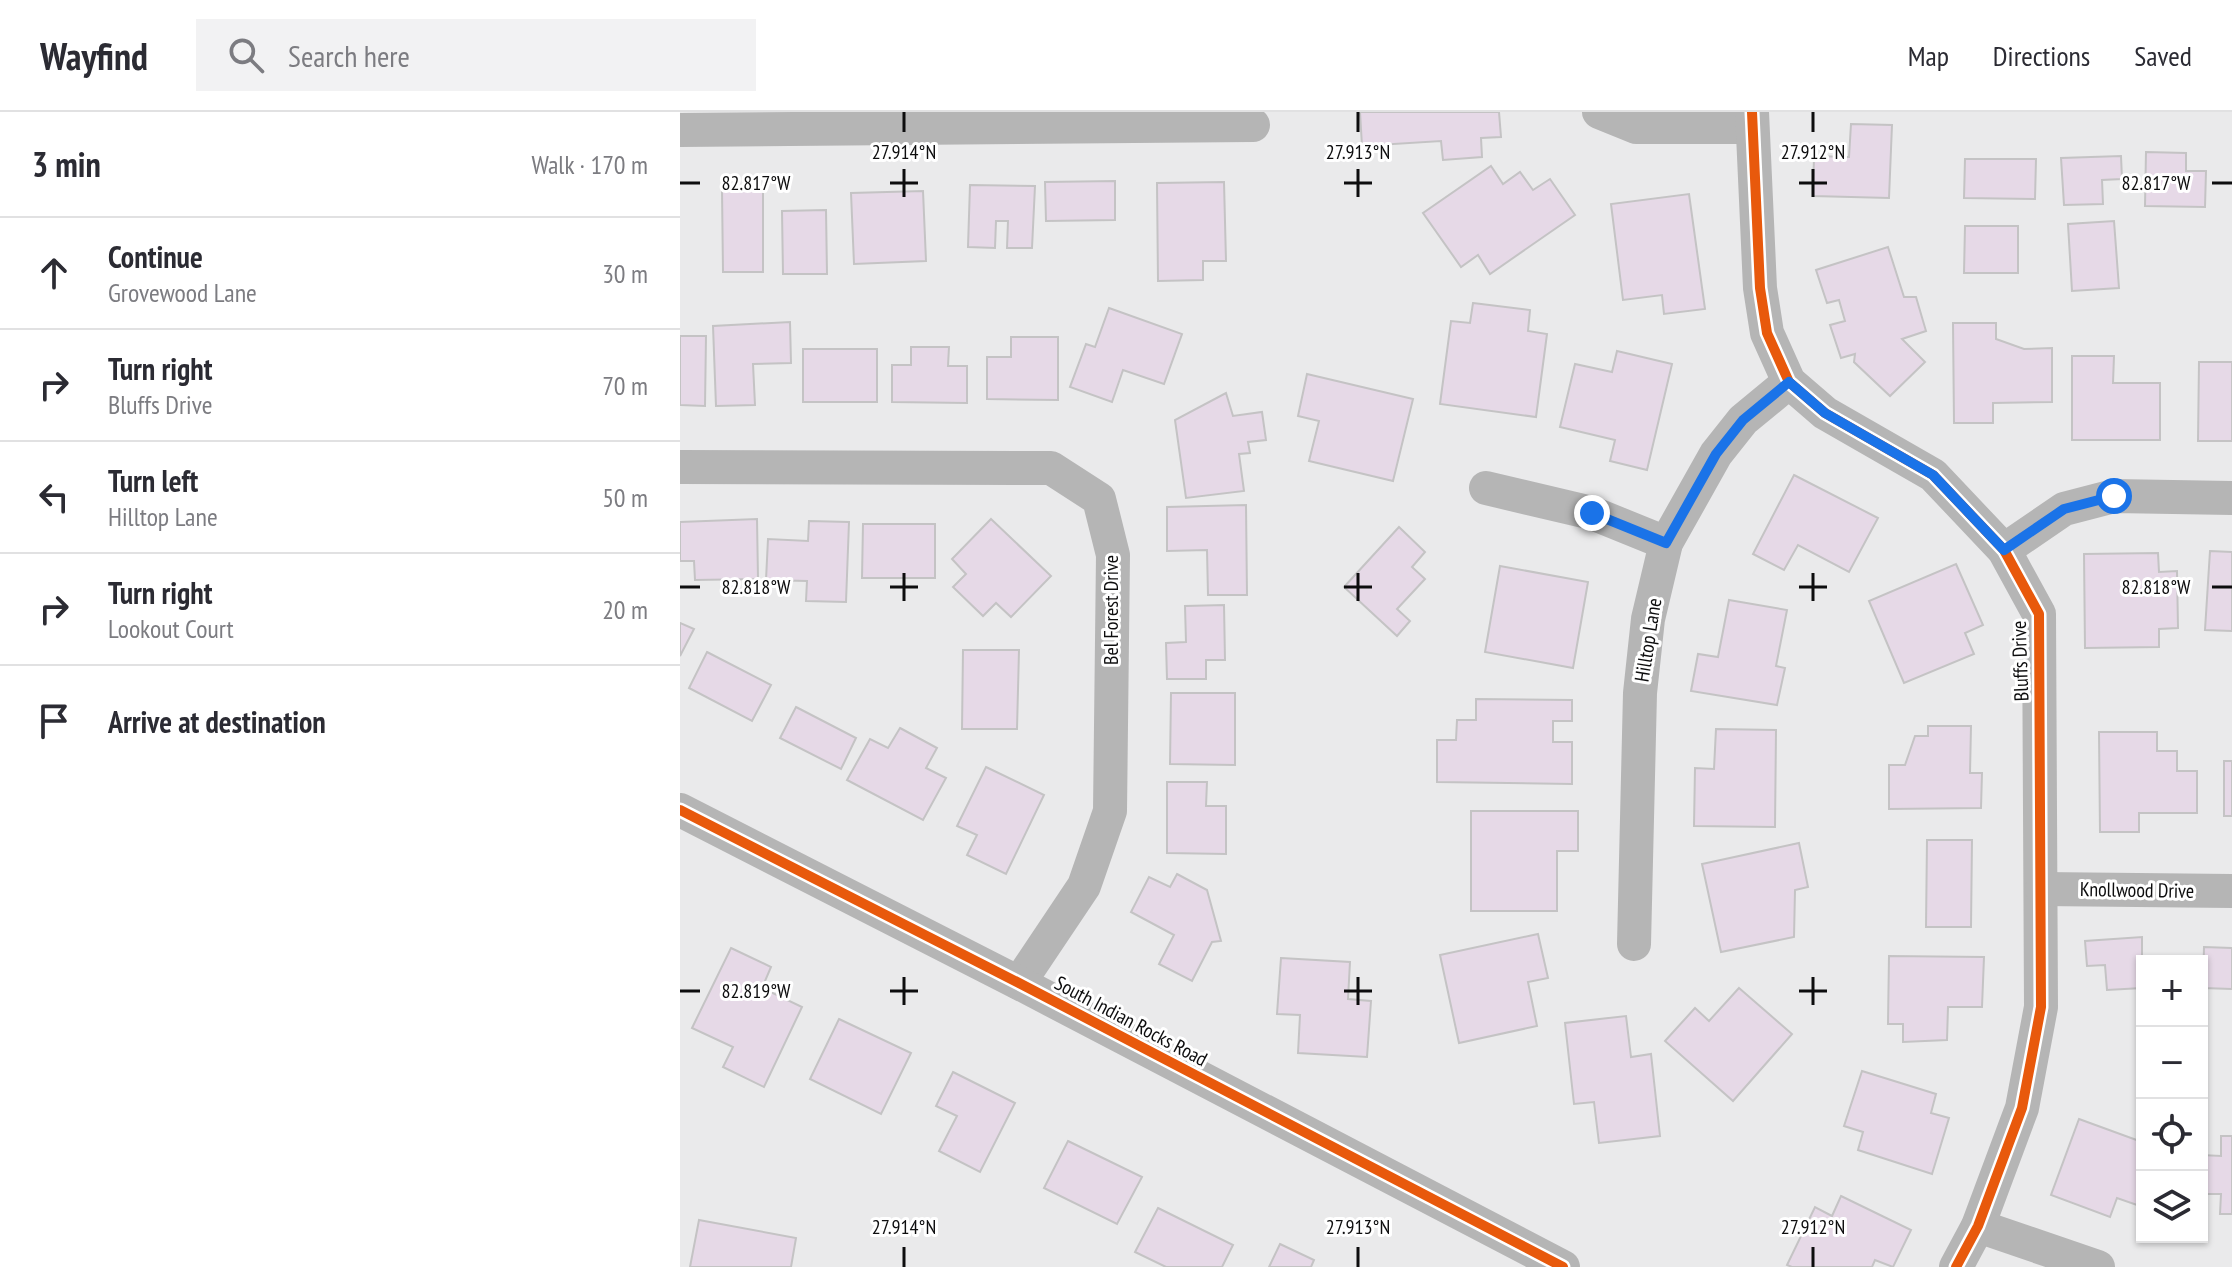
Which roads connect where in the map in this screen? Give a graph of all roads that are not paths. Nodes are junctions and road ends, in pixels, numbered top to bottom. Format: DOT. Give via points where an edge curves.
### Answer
graph roads {
  1 [pos="1599,112"];
  2 [pos="1752,120"];
  3 [pos="1253,125"];
  4 [pos="680,130"];
  5 [pos="1789,382"];
  6 [pos="680,467"];
  7 [pos="1486,488"];
  8 [pos="2232,498"];
  9 [pos="1666,543"];
  10 [pos="2004,550"];
  11 [pos="680,810"];
  12 [pos="2042,889"];
  13 [pos="2232,891"];
  14 [pos="1634,944"];
  15 [pos="1019,983"];
  16 [pos="1978,1226"];
  17 [pos="1563,1267"];
  18 [pos="1956,1267"];
  19 [pos="2098,1267"];
  1 -- 2 [label="street" via="1636,127"];
  2 -- 5 [label="street, Bluffs Drive" via="1760,288 1767,333"];
  3 -- 4 [label="street"];
  5 -- 9 [label="street, Hilltop Lane" via="1743,420 1716,454"];
  5 -- 10 [label="street, Bluffs Drive" via="1825,413 1933,475"];
  6 -- 15 [label="street, Bel Forest Drive" via="1051,468 1099,499 1113,555 1110,811 1084,886"];
  7 -- 9 [label="street" via="1592,513"];
  8 -- 10 [label="street" via="2114,496 2064,509"];
  9 -- 14 [label="street, Hilltop Lane" via="1648,619 1640,693"];
  10 -- 12 [label="street, Bluffs Drive" via="2039,614"];
  11 -- 15 [label="street, South Indian Rocks Road"];
  12 -- 13 [label="street, Knollwood Drive"];
  12 -- 16 [label="street, Bluffs Drive" via="2036,1036 2022,1108"];
  15 -- 17 [label="street, South Indian Rocks Road"];
  16 -- 18 [label="street, Bluffs Drive"];
  16 -- 19 [label="street"];
}
